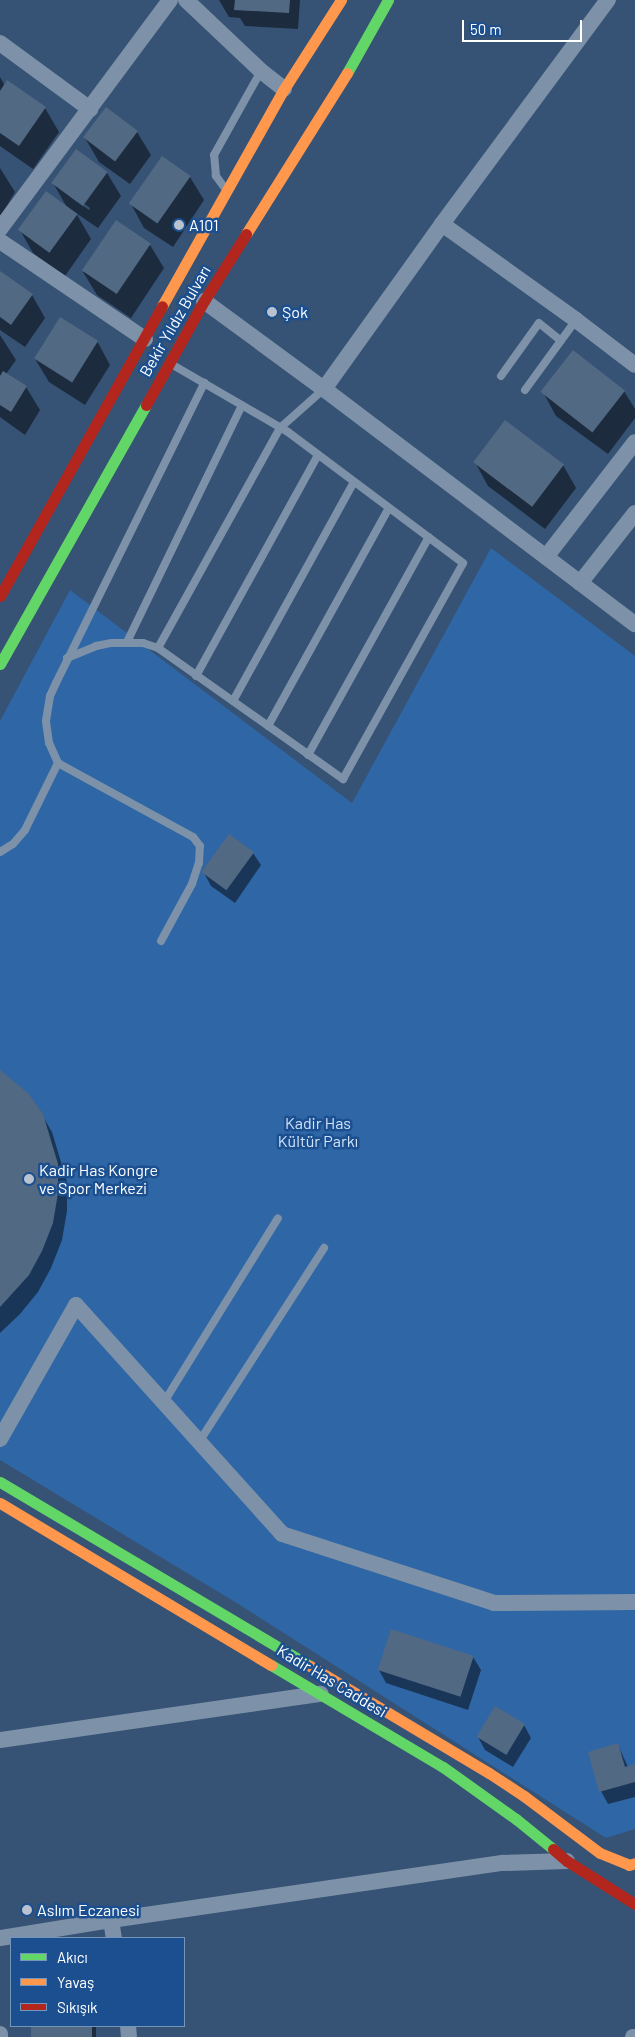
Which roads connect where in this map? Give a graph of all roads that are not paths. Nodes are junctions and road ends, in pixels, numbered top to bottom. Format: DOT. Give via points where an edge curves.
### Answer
graph roads {
  1 [pos="170,0"];
  2 [pos="186,0"];
  3 [pos="341,0"];
  4 [pos="388,0"];
  5 [pos="608,0"];
  6 [pos="0,43"];
  7 [pos="261,71"];
  8 [pos="284,89"];
  9 [pos="90,109"];
  10 [pos="227,191"];
  11 [pos="442,224"];
  12 [pos="0,229"];
  13 [pos="0,240"];
  14 [pos="204,301"];
  15 [pos="576,320"];
  16 [pos="145,338"];
  17 [pos="561,341"];
  18 [pos="168,362"];
  19 [pos="635,365"];
  20 [pos="501,376"];
  21 [pos="204,383"];
  22 [pos="324,389"];
  23 [pos="524,390"];
  24 [pos="242,405"];
  25 [pos="280,428"];
  26 [pos="635,442"];
  27 [pos="318,455"];
  28 [pos="354,482"];
  29 [pos="389,508"];
  30 [pos="635,513"];
  31 [pos="428,537"];
  32 [pos="546,557"];
  33 [pos="580,583"];
  34 [pos="0,596"];
  35 [pos="634,622"];
  36 [pos="127,642"];
  37 [pos="158,648"];
  38 [pos="68,658"];
  39 [pos="0,664"];
  40 [pos="196,676"];
  41 [pos="233,701"];
  42 [pos="268,726"];
  43 [pos="308,755"];
  44 [pos="58,764"];
  45 [pos="0,852"];
  46 [pos="161,941"];
  47 [pos="278,1218"];
  48 [pos="324,1248"];
  49 [pos="164,1402"];
  50 [pos="0,1439"];
  51 [pos="199,1442"];
  52 [pos="0,1482"];
  53 [pos="0,1503"];
  54 [pos="635,1602"];
  55 [pos="321,1694"];
  56 [pos="0,1740"];
  57 [pos="567,1861"];
  58 [pos="635,1863"];
  59 [pos="635,1904"];
  60 [pos="111,1920"];
  61 [pos="114,1937"];
  62 [pos="0,1938"];
  1 -- 9 [label="street"];
  2 -- 7 [label="street"];
  3 -- 8 [label="street, Bekir Yıldız Bulvarı"];
  4 -- 14 [label="street, Bekir Yıldız Bulvarı" via="352,64"];
  5 -- 11 [label="street"];
  6 -- 9 [label="street"];
  7 -- 8 [label="street"];
  7 -- 10 [label="lane" via="214,155 216,176"];
  8 -- 10 [label="street, Bekir Yıldız Bulvarı"];
  9 -- 12 [label="street"];
  10 -- 16 [label="street, Bekir Yıldız Bulvarı"];
  11 -- 15 [label="street"];
  11 -- 22 [label="street"];
  13 -- 16 [label="street"];
  14 -- 18 [label="street, Bekir Yıldız Bulvarı"];
  14 -- 22 [label="street"];
  15 -- 17 [label="lane"];
  15 -- 19 [label="street"];
  16 -- 34 [label="street, Bekir Yıldız Bulvarı"];
  17 -- 20 [label="lane" via="539,324"];
  17 -- 23 [label="lane"];
  18 -- 21 [label="lane"];
  18 -- 39 [label="street, Bekir Yıldız Bulvarı"];
  21 -- 24 [label="lane"];
  21 -- 38 [label="lane"];
  22 -- 25 [label="lane"];
  22 -- 32 [label="street"];
  24 -- 25 [label="lane"];
  24 -- 36 [label="lane"];
  25 -- 27 [label="lane"];
  25 -- 37 [label="lane"];
  26 -- 32 [label="street"];
  27 -- 28 [label="lane"];
  27 -- 40 [label="lane"];
  28 -- 29 [label="lane"];
  28 -- 41 [label="lane"];
  29 -- 31 [label="lane"];
  29 -- 42 [label="lane"];
  30 -- 33 [label="street"];
  31 -- 43 [label="lane"];
  31 -- 43 [label="lane" via="462,562 453,580 343,779"];
  32 -- 33 [label="street"];
  33 -- 35 [label="street"];
  36 -- 37 [label="lane"];
  36 -- 38 [label="lane" via="96,646"];
  37 -- 40 [label="lane"];
  38 -- 44 [label="lane" via="50,696 46,721 49,743"];
  40 -- 41 [label="lane"];
  41 -- 42 [label="lane"];
  42 -- 43 [label="lane"];
  44 -- 45 [label="lane" via="25,830 13,844"];
  44 -- 46 [label="lane" via="193,837 200,846 199,863 192,884"];
  47 -- 49 [label="lane"];
  48 -- 51 [label="lane"];
  49 -- 50 [label="street" via="76,1305"];
  49 -- 51 [label="street"];
  51 -- 54 [label="street" via="282,1534 494,1603"];
  52 -- 58 [label="street, Kadir Has Caddesi" via="489,1773 600,1853 629,1865"];
  53 -- 55 [label="street, Kadir Has Caddesi"];
  55 -- 56 [label="street"];
  55 -- 57 [label="street, Kadir Has Caddesi" via="443,1767 516,1819"];
  57 -- 59 [label="street, Kadir Has Caddesi"];
  57 -- 60 [label="street" via="504,1863"];
  60 -- 61 [label="street"];
  60 -- 62 [label="street"];
}
